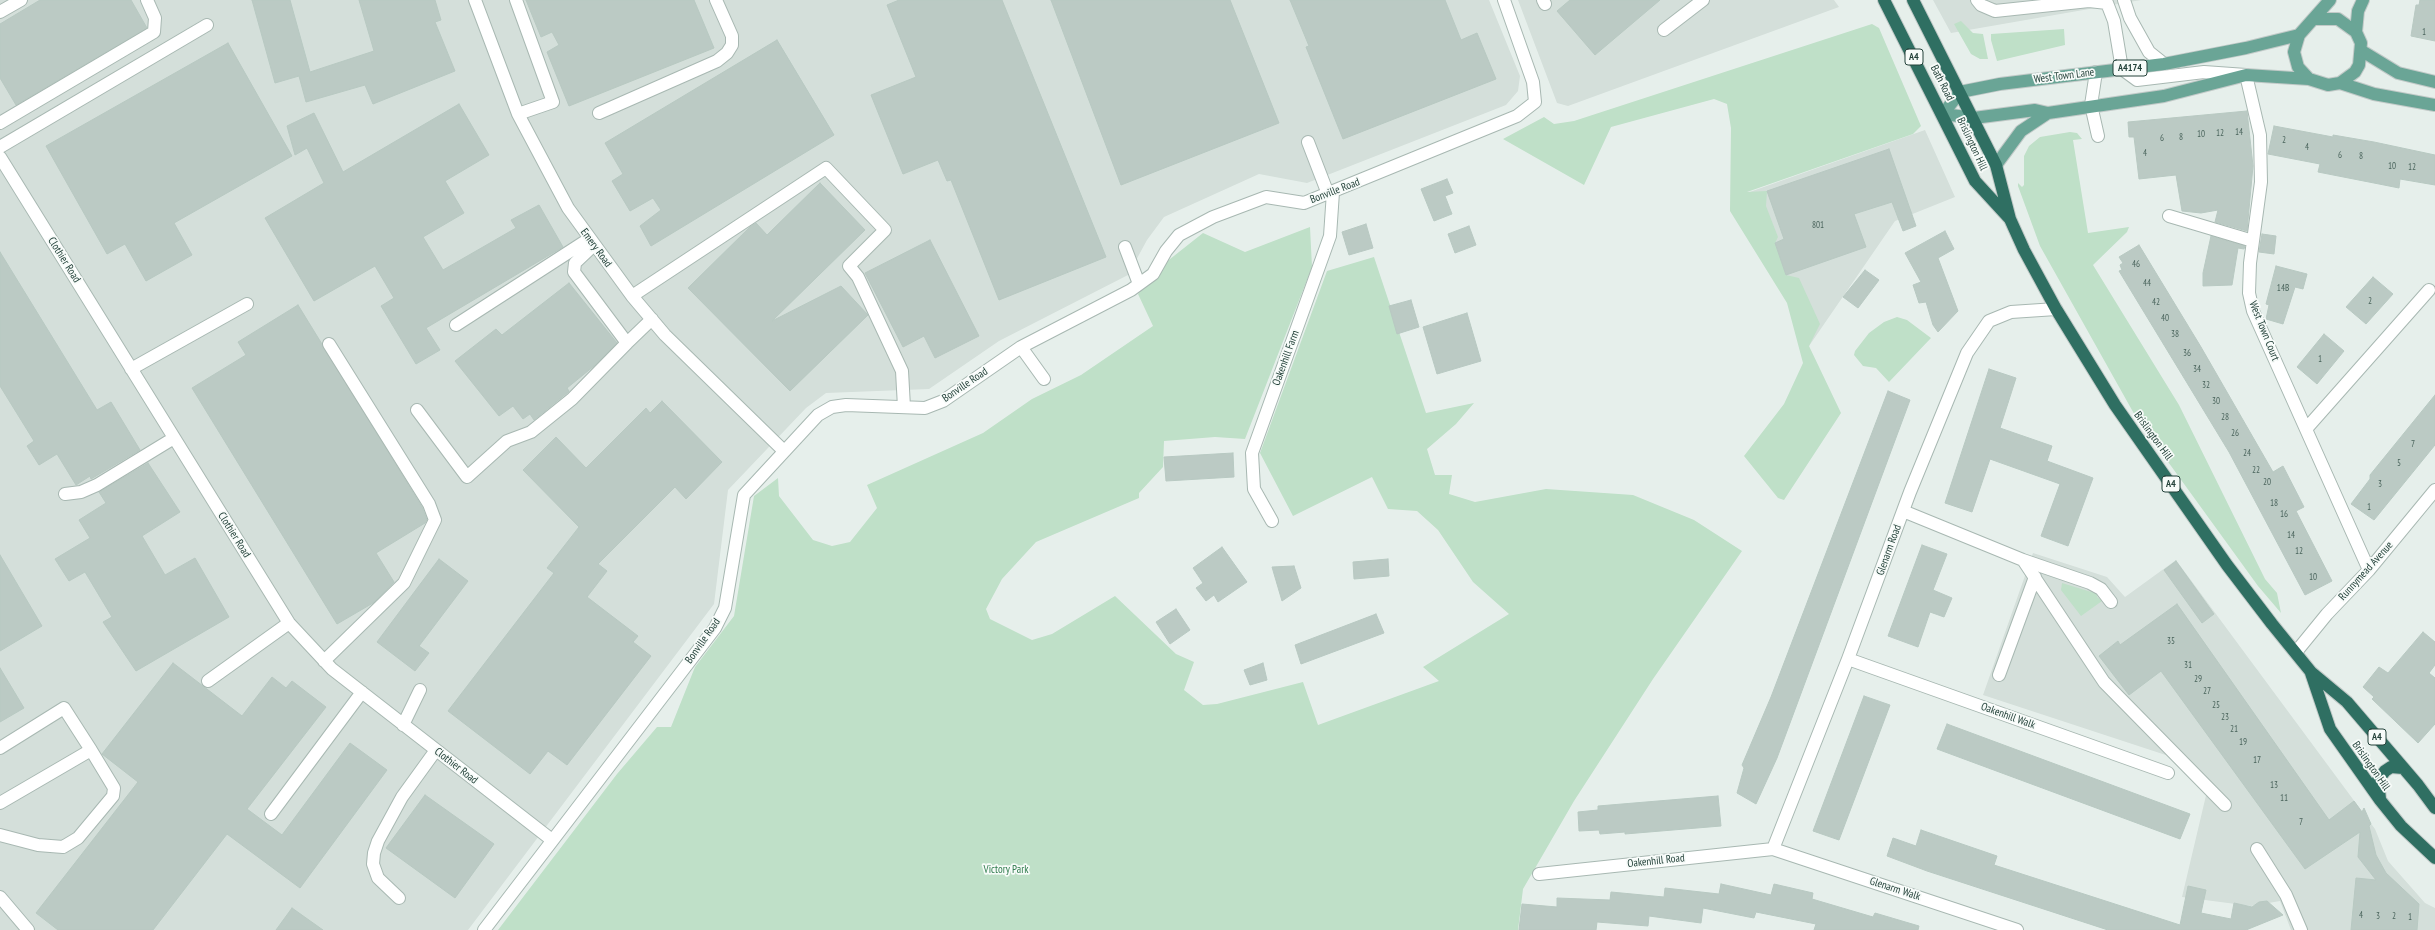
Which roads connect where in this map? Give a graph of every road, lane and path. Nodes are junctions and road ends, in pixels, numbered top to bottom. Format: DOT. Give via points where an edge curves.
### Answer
graph roads {
  1 [pos="21,0"];
  2 [pos="147,0"];
  3 [pos="475,0"];
  4 [pos="516,0"];
  5 [pos="716,0"];
  6 [pos="1504,0"];
  7 [pos="1703,0"];
  8 [pos="1884,0"];
  9 [pos="1912,0"];
  10 [pos="1977,0"];
  11 [pos="2124,0"];
  12 [pos="2330,0"];
  13 [pos="2363,0"];
  14 [pos="0,12"];
  15 [pos="2314,19"];
  16 [pos="207,25"];
  17 [pos="1664,30"];
  18 [pos="2356,32"];
  19 [pos="2299,35"];
  20 [pos="2362,51"];
  21 [pos="2164,64"];
  22 [pos="2122,69"];
  23 [pos="2096,72"];
  24 [pos="2246,75"];
  25 [pos="2309,79"];
  26 [pos="2435,82"];
  27 [pos="2340,83"];
  28 [pos="1960,92"];
  29 [pos="2091,105"];
  30 [pos="2435,106"];
  31 [pos="599,113"];
  32 [pos="2048,113"];
  33 [pos="518,114"];
  34 [pos="1943,114"];
  35 [pos="1974,118"];
  36 [pos="0,123"];
  37 [pos="2098,136"];
  38 [pos="1308,142"];
  39 [pos="0,147"];
  40 [pos="0,157"];
  41 [pos="1996,165"];
  42 [pos="1331,193"];
  43 [pos="2169,216"];
  44 [pos="2010,219"];
  45 [pos="2253,241"];
  46 [pos="592,242"];
  47 [pos="1125,247"];
  48 [pos="1139,284"];
  49 [pos="2429,290"];
  50 [pos="632,296"];
  51 [pos="247,304"];
  52 [pos="2056,310"];
  53 [pos="652,319"];
  54 [pos="456,325"];
  55 [pos="627,342"];
  56 [pos="329,344"];
  57 [pos="1021,346"];
  58 [pos="131,369"];
  59 [pos="1044,379"];
  60 [pos="904,407"];
  61 [pos="417,410"];
  62 [pos="2306,429"];
  63 [pos="174,438"];
  64 [pos="784,451"];
  65 [pos="2435,490"];
  66 [pos="64,494"];
  67 [pos="1903,511"];
  68 [pos="1272,521"];
  69 [pos="2023,560"];
  70 [pos="2369,570"];
  71 [pos="2035,577"];
  72 [pos="2111,602"];
  73 [pos="289,623"];
  74 [pos="2296,652"];
  75 [pos="1848,659"];
  76 [pos="324,661"];
  77 [pos="2311,672"];
  78 [pos="1999,675"];
  79 [pos="208,681"];
  80 [pos="420,690"];
  81 [pos="362,692"];
  82 [pos="403,725"];
  83 [pos="0,748"];
  84 [pos="91,750"];
  85 [pos="436,750"];
  86 [pos="2403,768"];
  87 [pos="2168,773"];
  88 [pos="2380,800"];
  89 [pos="0,803"];
  90 [pos="2225,805"];
  91 [pos="2435,808"];
  92 [pos="271,814"];
  93 [pos="0,835"];
  94 [pos="552,840"];
  95 [pos="1773,849"];
  96 [pos="2257,849"];
  97 [pos="2435,858"];
  98 [pos="1539,874"];
  99 [pos="0,897"];
  100 [pos="399,898"];
  101 [pos="28,930"];
  102 [pos="484,930"];
  103 [pos="2017,930"];
  104 [pos="2301,930"];
  1 -- 14 [label="street"];
  2 -- 36 [label="street" via="155,18 154,32"];
  3 -- 33 [label="street, Emery Road"];
  4 -- 33 [label="street" via="553,102"];
  5 -- 31 [label="street" via="732,36 732,45 727,53 717,61"];
  6 -- 42 [label="street, Bonville Road" via="1533,82 1535,102 1516,116"];
  7 -- 17 [label="street"];
  8 -- 34 [label="highway, Bath Road / A4"];
  9 -- 28 [label="highway, Bath Road / A4"];
  10 -- 22 [label="street" via="1981,5 1995,11 2089,1 2107,3 2114,21"];
  11 -- 21 [label="street" via="2130,18 2149,52"];
  12 -- 15 [label="main road"];
  13 -- 18 [label="main road" via="2358,11"];
  15 -- 18 [label="main road" via="2338,19"];
  15 -- 19 [label="main road"];
  16 -- 39 [label="street"];
  18 -- 20 [label="main road"];
  19 -- 21 [label="main road, West Town Lane / A4174"];
  19 -- 25 [label="main road" via="2294,52 2298,67"];
  20 -- 26 [label="main road" via="2398,73"];
  20 -- 27 [label="main road" via="2355,72"];
  21 -- 22 [label="main road, West Town Lane / A4174"];
  22 -- 23 [label="main road, West Town Lane / A4174"];
  22 -- 24 [label="street" via="2138,80 2204,72"];
  23 -- 28 [label="main road, West Town Lane / A4174" via="2000,84"];
  23 -- 29 [label="street"];
  24 -- 25 [label="main road"];
  24 -- 29 [label="main road" via="2164,96"];
  24 -- 45 [label="street, West Town Court" via="2260,135 2261,182"];
  25 -- 27 [label="main road" via="2328,85"];
  27 -- 30 [label="main road" via="2374,94"];
  28 -- 34 [label="main road"];
  28 -- 35 [label="highway, A4"];
  29 -- 32 [label="main road"];
  29 -- 37 [label="street"];
  32 -- 35 [label="main road" via="2035,110"];
  32 -- 41 [label="main road" via="2021,130"];
  33 -- 46 [label="street, Emery Road" via="568,208"];
  34 -- 35 [label="main road"];
  34 -- 44 [label="highway, Brislington Hill / A4" via="1975,181"];
  35 -- 41 [label="highway, Brislington Hill / A4"];
  38 -- 42 [label="street"];
  40 -- 58 [label="street, Clothier Road"];
  41 -- 44 [label="highway, Brislington Hill / A4"];
  42 -- 48 [label="street, Bonville Road" via="1304,203 1266,197 1213,217 1179,235 1153,274"];
  42 -- 68 [label="street, Oakenhill Farm" via="1330,236 1252,453 1254,489"];
  43 -- 45 [label="street"];
  44 -- 52 [label="highway, Brislington Hill / A4"];
  45 -- 62 [label="street, West Town Court" via="2249,293 2253,312"];
  46 -- 50 [label="street, Emery Road"];
  46 -- 54 [label="street"];
  46 -- 55 [label="street" via="575,263 574,272"];
  47 -- 48 [label="street"];
  48 -- 57 [label="street, Bonville Road"];
  49 -- 62 [label="street"];
  50 -- 53 [label="street, Emery Road"];
  50 -- 60 [label="street" via="826,168 885,230 849,266 858,276 902,371"];
  51 -- 58 [label="street"];
  52 -- 67 [label="street, Glenarm Road" via="2011,312 1989,321 1967,353"];
  52 -- 74 [label="highway, Brislington Hill / A4" via="2128,425 2227,565"];
  53 -- 55 [label="street"];
  53 -- 64 [label="street, Emery Road" via="665,335"];
  55 -- 61 [label="street" via="572,399 531,432 507,441 467,476"];
  56 -- 76 [label="street" via="429,504 435,520 404,583"];
  57 -- 59 [label="street"];
  57 -- 60 [label="street, Bonville Road" via="943,401 925,408"];
  58 -- 63 [label="street, Clothier Road"];
  60 -- 64 [label="street, Bonville Road" via="832,407 818,415"];
  62 -- 70 [label="street, West Town Court"];
  63 -- 66 [label="street" via="97,485 81,492"];
  63 -- 73 [label="street, Clothier Road"];
  64 -- 94 [label="street, Bonville Road" via="744,495 725,608 715,628"];
  65 -- 70 [label="street, Runnymead Avenue"];
  67 -- 69 [label="street"];
  67 -- 75 [label="street, Glenarm Road"];
  69 -- 71 [label="street"];
  69 -- 72 [label="street" via="2090,583 2101,589"];
  70 -- 74 [label="street, Runnymead Avenue" via="2327,614"];
  71 -- 78 [label="street"];
  71 -- 90 [label="street" via="2104,682"];
  73 -- 76 [label="street, Clothier Road"];
  73 -- 79 [label="street"];
  74 -- 77 [label="highway, Brislington Hill / A4"];
  75 -- 87 [label="street, Oakenhill Walk"];
  75 -- 95 [label="street, Glenarm Road"];
  76 -- 81 [label="street, Clothier Road"];
  77 -- 86 [label="highway, Brislington Hill / A4" via="2347,702"];
  77 -- 88 [label="highway, Brislington Hill / A4" via="2330,729"];
  80 -- 82 [label="street"];
  81 -- 82 [label="street, Clothier Road"];
  81 -- 92 [label="street"];
  82 -- 85 [label="street, Clothier Road"];
  83 -- 84 [label="street" via="64,708"];
  84 -- 89 [label="street"];
  84 -- 93 [label="street" via="114,788 113,796 78,838 63,847 38,845"];
  85 -- 94 [label="street, Clothier Road"];
  85 -- 100 [label="street" via="402,797 374,853 372,864 378,878"];
  86 -- 88 [label="highway" via="2391,767 2384,771 2378,780"];
  86 -- 91 [label="highway, Brislington Hill / A4"];
  88 -- 97 [label="highway, Brislington Hill / A4" via="2401,826"];
  94 -- 102 [label="street, Bonville Road"];
  95 -- 98 [label="street, Oakenhill Road"];
  95 -- 103 [label="street, Glenarm Walk"];
  96 -- 104 [label="street" via="2286,895"];
  99 -- 101 [label="street"];
}
